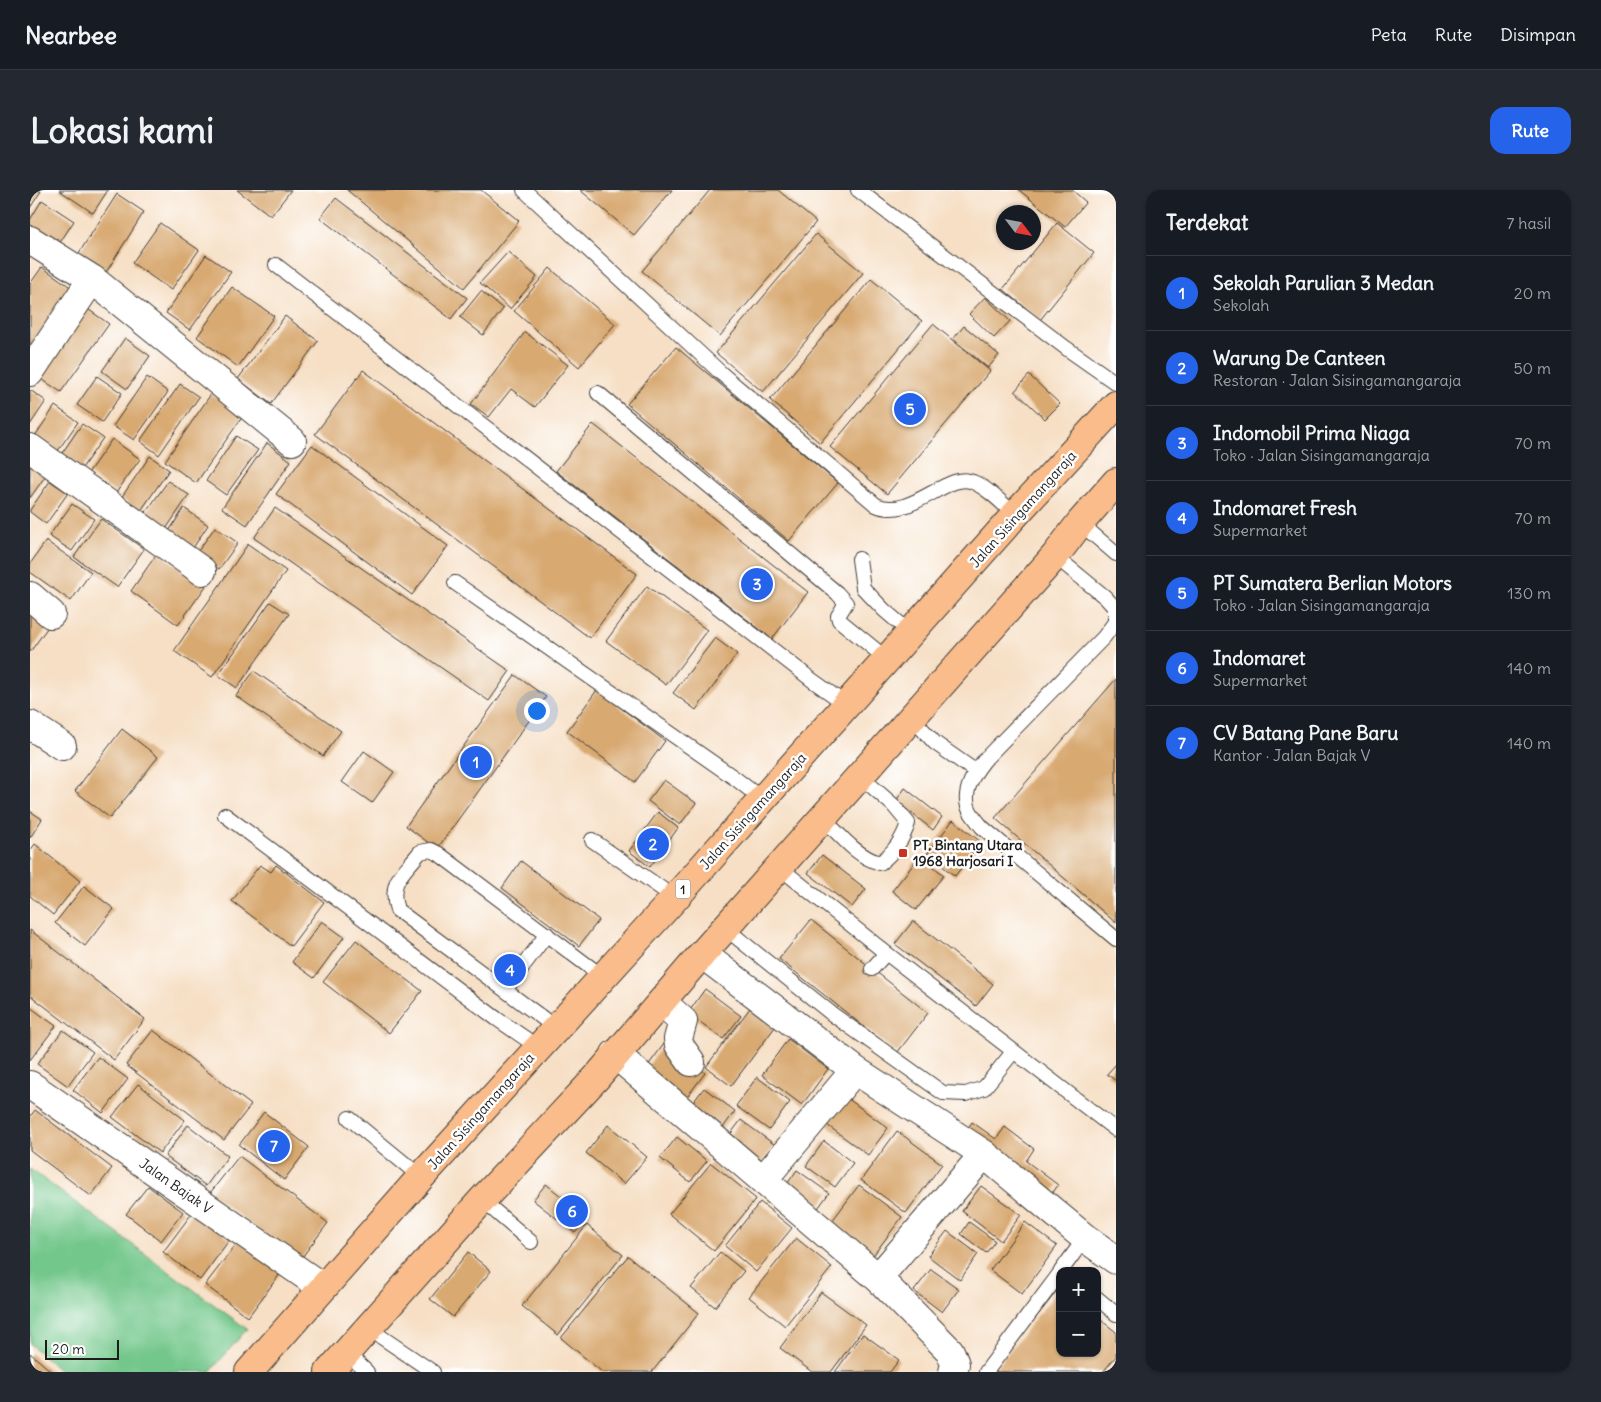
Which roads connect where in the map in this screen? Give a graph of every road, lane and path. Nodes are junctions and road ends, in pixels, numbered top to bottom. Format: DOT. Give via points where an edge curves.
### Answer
graph roads {
  1 [pos="524,190"];
  2 [pos="858,190"];
  3 [pos="30,240"];
  4 [pos="276,265"];
  5 [pos="92,279"];
  6 [pos="30,372"];
  7 [pos="1116,383"];
  8 [pos="598,393"];
  9 [pos="1116,405"];
  10 [pos="292,441"];
  11 [pos="30,448"];
  12 [pos="1116,482"];
  13 [pos="1016,515"];
  14 [pos="1080,523"];
  15 [pos="1116,554"];
  16 [pos="1055,556"];
  17 [pos="859,559"];
  18 [pos="202,571"];
  19 [pos="455,583"];
  20 [pos="30,596"];
  21 [pos="51,614"];
  22 [pos="912,634"];
  23 [pos="888,660"];
  24 [pos="847,705"];
  25 [pos="912,718"];
  26 [pos="30,725"];
  27 [pos="62,746"];
  28 [pos="975,771"];
  29 [pos="860,776"];
  30 [pos="763,800"];
  31 [pos="226,815"];
  32 [pos="823,818"];
  33 [pos="592,840"];
  34 [pos="779,867"];
  35 [pos="675,898"];
  36 [pos="725,928"];
  37 [pos="547,934"];
  38 [pos="1116,939"];
  39 [pos="886,953"];
  40 [pos="702,954"];
  41 [pos="872,969"];
  42 [pos="604,977"];
  43 [pos="504,990"];
  44 [pos="662,1002"];
  45 [pos="547,1038"];
  46 [pos="1013,1052"];
  47 [pos="615,1054"];
  48 [pos="691,1062"];
  49 [pos="855,1070"];
  50 [pos="30,1085"];
  51 [pos="349,1118"];
  52 [pos="1116,1130"];
  53 [pos="984,1154"];
  54 [pos="421,1177"];
  55 [pos="763,1180"];
  56 [pos="482,1200"];
  57 [pos="1085,1238"];
  58 [pos="531,1242"];
  59 [pos="1116,1260"];
  60 [pos="1065,1267"];
  61 [pos="878,1278"];
  62 [pos="1056,1279"];
  63 [pos="322,1287"];
  64 [pos="1101,1301"];
  65 [pos="1116,1314"];
  66 [pos="368,1328"];
  67 [pos="338,1362"];
  68 [pos="249,1372"];
  69 [pos="367,1372"];
  70 [pos="433,1372"];
  71 [pos="953,1372"];
  72 [pos="986,1372"];
  1 -- 13 [label="lane" via="722,374 876,504 897,508 961,479 973,481"];
  2 -- 7 [label="lane"];
  3 -- 5 [label="street"];
  4 -- 24 [label="lane"];
  5 -- 6 [label="street"];
  5 -- 10 [label="street"];
  8 -- 23 [label="lane" via="837,593 846,603 838,620"];
  9 -- 13 [label="highway, Jalan Sisingamangaraja / 1"];
  11 -- 18 [label="street"];
  12 -- 14 [label="highway"];
  13 -- 22 [label="highway, Jalan Sisingamangaraja / 1"];
  14 -- 15 [label="lane"];
  14 -- 16 [label="highway"];
  16 -- 25 [label="highway"];
  16 -- 28 [label="lane" via="1105,597 1115,608 1115,622 1104,638"];
  17 -- 22 [label="lane" via="863,588"];
  19 -- 30 [label="lane"];
  20 -- 21 [label="street"];
  22 -- 23 [label="highway, Jalan Sisingamangaraja / 1"];
  23 -- 24 [label="highway, Jalan Sisingamangaraja / 1"];
  24 -- 30 [label="highway, Jalan Sisingamangaraja / 1"];
  25 -- 28 [label="lane" via="935,743"];
  25 -- 29 [label="highway"];
  26 -- 27 [label="street"];
  28 -- 38 [label="lane" via="967,792 969,809 982,827"];
  29 -- 32 [label="highway"];
  29 -- 32 [label="lane" via="908,823 904,838 887,858 880,863 872,861"];
  30 -- 35 [label="highway, Jalan Sisingamangaraja / 1"];
  31 -- 45 [label="lane" via="497,1019"];
  32 -- 34 [label="highway"];
  33 -- 35 [label="lane"];
  34 -- 36 [label="highway"];
  34 -- 39 [label="lane"];
  35 -- 42 [label="highway, Jalan Sisingamangaraja / 1"];
  36 -- 40 [label="highway"];
  36 -- 46 [label="lane" via="943,1093 966,1094 984,1088"];
  37 -- 42 [label="lane"];
  37 -- 43 [label="lane"];
  37 -- 43 [label="lane" via="431,850 420,852 395,883 393,897 397,910"];
  39 -- 41 [label="lane"];
  39 -- 46 [label="lane"];
  40 -- 44 [label="highway"];
  40 -- 49 [label="street"];
  42 -- 45 [label="highway, Jalan Sisingamangaraja / 1"];
  43 -- 45 [label="lane"];
  44 -- 47 [label="highway"];
  44 -- 48 [label="street" via="684,1022 678,1040"];
  45 -- 54 [label="highway, Jalan Sisingamangaraja / 1"];
  46 -- 52 [label="lane"];
  47 -- 55 [label="street"];
  47 -- 56 [label="highway"];
  49 -- 53 [label="street"];
  49 -- 55 [label="street"];
  50 -- 63 [label="street, Jalan Bajak V"];
  51 -- 54 [label="lane"];
  53 -- 57 [label="street"];
  53 -- 61 [label="street"];
  54 -- 63 [label="highway, Jalan Sisingamangaraja / 1"];
  55 -- 61 [label="street"];
  56 -- 58 [label="lane"];
  56 -- 66 [label="highway"];
  57 -- 59 [label="street"];
  57 -- 60 [label="lane"];
  61 -- 71 [label="street" via="950,1351 955,1364"];
  62 -- 72 [label="lane"];
  63 -- 68 [label="highway, Jalan Sisingamangaraja / 1"];
  64 -- 65 [label="lane"];
  66 -- 67 [label="highway"];
  66 -- 70 [label="lane"];
  67 -- 69 [label="lane"];
}
